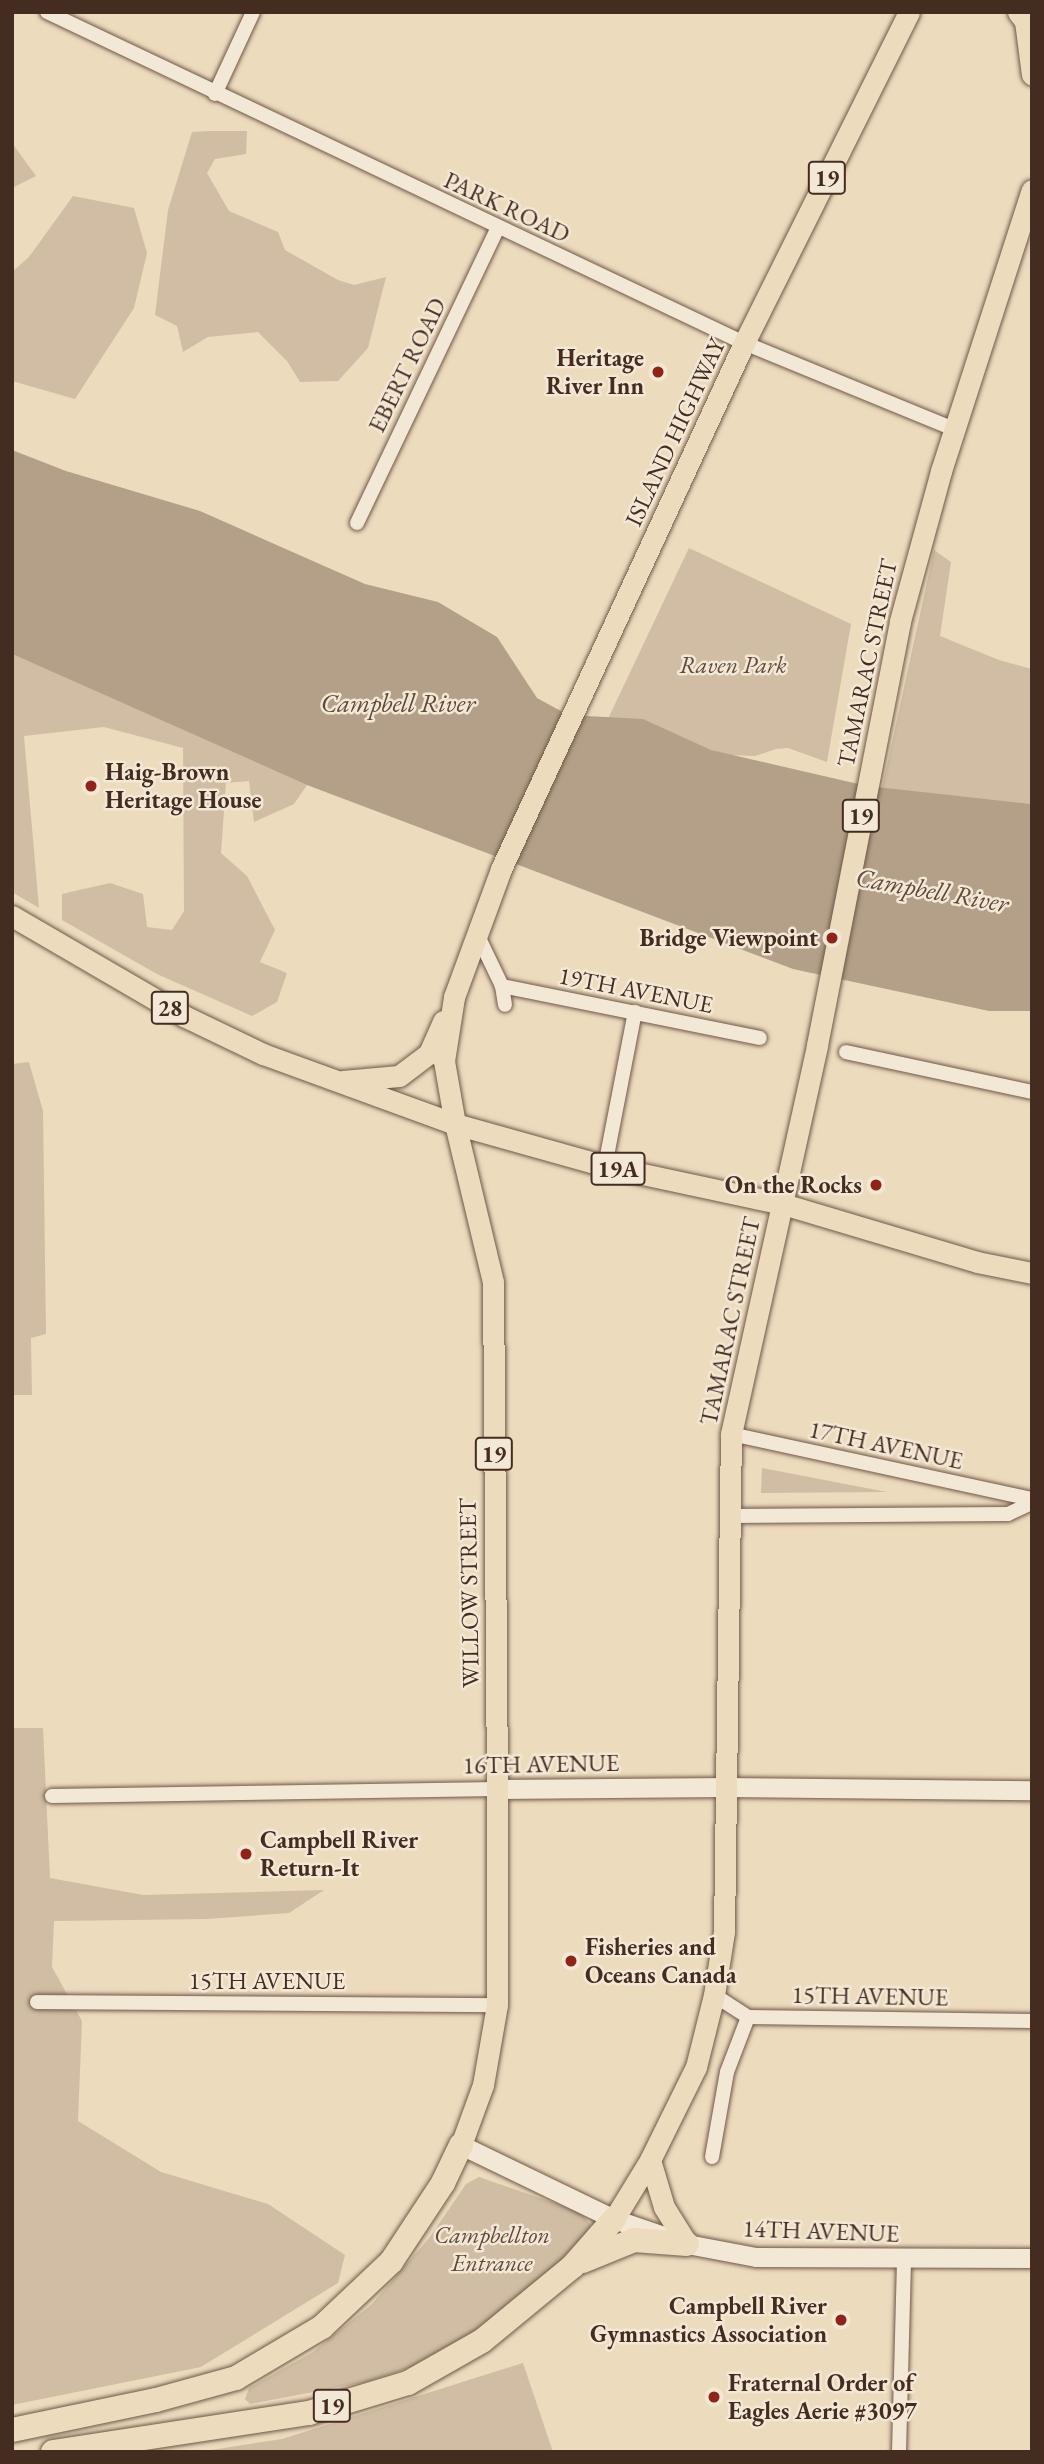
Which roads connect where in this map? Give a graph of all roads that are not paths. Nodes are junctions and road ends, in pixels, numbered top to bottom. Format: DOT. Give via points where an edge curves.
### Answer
graph roads {
  1 [pos="47,12"];
  2 [pos="253,12"];
  3 [pos="909,12"];
  4 [pos="1018,12"];
  5 [pos="1032,75"];
  6 [pos="215,94"];
  7 [pos="1032,190"];
  8 [pos="498,227"];
  9 [pos="744,344"];
  10 [pos="954,429"];
  11 [pos="357,523"];
  12 [pos="497,879"];
  13 [pos="12,916"];
  14 [pos="477,934"];
  15 [pos="502,986"];
  16 [pos="454,997"];
  17 [pos="505,1005"];
  18 [pos="635,1013"];
  19 [pos="760,1038"];
  20 [pos="846,1052"];
  21 [pos="337,1082"];
  22 [pos="1032,1092"];
  23 [pos="456,1124"];
  24 [pos="605,1166"];
  25 [pos="783,1204"];
  26 [pos="1032,1273"];
  27 [pos="731,1434"];
  28 [pos="1032,1501"];
  29 [pos="729,1516"];
  30 [pos="726,1787"];
  31 [pos="497,1789"];
  32 [pos="1032,1790"];
  33 [pos="52,1796"];
  34 [pos="714,1995"];
  35 [pos="37,2002"];
  36 [pos="497,2005"];
  37 [pos="748,2017"];
  38 [pos="1032,2021"];
  39 [pos="461,2146"];
  40 [pos="712,2157"];
  41 [pos="650,2161"];
  42 [pos="614,2218"];
  43 [pos="687,2244"];
  44 [pos="904,2258"];
  45 [pos="1032,2258"];
  46 [pos="573,2266"];
  47 [pos="12,2430"];
  48 [pos="53,2452"];
  49 [pos="899,2452"];
  1 -- 6 [label="street, PARK ROAD"];
  2 -- 6 [label="street"];
  3 -- 9 [label="main road, ISLAND HIGHWAY / 19"];
  4 -- 5 [label="main road" via="1025,21"];
  6 -- 8 [label="street, PARK ROAD"];
  7 -- 10 [label="main road, TAMARAC STREET / 19"];
  8 -- 9 [label="street, PARK ROAD"];
  8 -- 11 [label="street, EBERT ROAD"];
  9 -- 10 [label="street, PARK ROAD"];
  9 -- 12 [label="main road, ISLAND HIGHWAY / 19"];
  10 -- 25 [label="main road, TAMARAC STREET / 19" via="900,621"];
  12 -- 14 [label="main road, WILLOW STREET / 19"];
  13 -- 21 [label="main road, 28" via="184,1016 264,1055"];
  14 -- 15 [label="street"];
  14 -- 16 [label="main road, WILLOW STREET / 19"];
  15 -- 17 [label="street"];
  15 -- 18 [label="street, 19TH AVENUE"];
  16 -- 21 [label="main road" via="429,1053 399,1076"];
  16 -- 23 [label="main road, WILLOW STREET / 19" via="444,1061"];
  18 -- 19 [label="street, 19TH AVENUE"];
  18 -- 24 [label="street"];
  20 -- 22 [label="street"];
  21 -- 23 [label="main road, 28"];
  23 -- 24 [label="main road, 19A"];
  23 -- 31 [label="main road, WILLOW STREET / 19" via="493,1282"];
  24 -- 25 [label="main road, 19A"];
  25 -- 26 [label="main road, 19A" via="977,1262"];
  25 -- 27 [label="main road, TAMARAC STREET / 19"];
  27 -- 28 [label="street, 17TH AVENUE"];
  27 -- 29 [label="main road, TAMARAC STREET / 19"];
  28 -- 29 [label="street, 17TH AVENUE" via="1007,1514"];
  29 -- 30 [label="main road, TAMARAC STREET / 19"];
  30 -- 31 [label="main road, 16TH AVENUE"];
  30 -- 32 [label="main road, 16TH AVENUE"];
  30 -- 34 [label="main road, TAMARAC STREET / 19" via="724,1932"];
  31 -- 33 [label="street, 16TH AVENUE"];
  31 -- 36 [label="main road, WILLOW STREET / 19"];
  34 -- 37 [label="street"];
  34 -- 41 [label="main road, TAMARAC STREET / 19" via="696,2067"];
  35 -- 36 [label="street, 15TH AVENUE"];
  36 -- 39 [label="main road, WILLOW STREET / 19" via="483,2085"];
  37 -- 38 [label="street, 15TH AVENUE"];
  37 -- 40 [label="street" via="727,2072"];
  39 -- 42 [label="main road"];
  39 -- 47 [label="highway, 19" via="443,2183 391,2262 322,2328 236,2378"];
  41 -- 42 [label="main road, TAMARAC STREET / 19"];
  41 -- 43 [label="main road" via="664,2207"];
  42 -- 43 [label="main road, 14TH AVENUE"];
  42 -- 46 [label="highway, 19"];
  43 -- 44 [label="main road, 14TH AVENUE" via="756,2257"];
  43 -- 46 [label="highway" via="634,2240"];
  44 -- 45 [label="main road, 14TH AVENUE"];
  44 -- 49 [label="street"];
  46 -- 48 [label="highway, 19" via="482,2342 408,2383 309,2413"];
}
